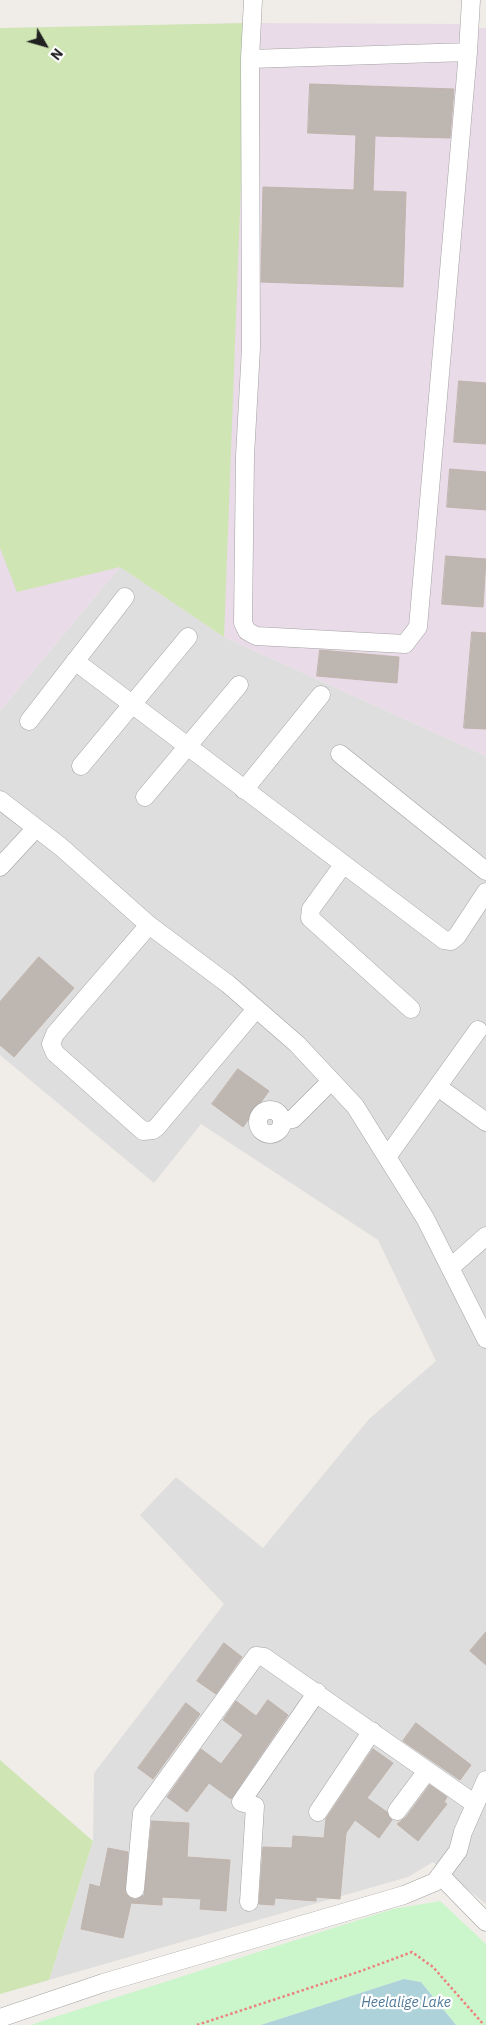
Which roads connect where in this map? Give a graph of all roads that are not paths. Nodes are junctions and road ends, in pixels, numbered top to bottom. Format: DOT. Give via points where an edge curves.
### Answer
graph roads {
  1 [pos="253,0"];
  2 [pos="471,0"];
  3 [pos="468,52"];
  4 [pos="250,59"];
  5 [pos="125,597"];
  6 [pos="188,637"];
  7 [pos="75,661"];
  8 [pos="239,686"];
  9 [pos="321,694"];
  10 [pos="132,705"];
  11 [pos="29,721"];
  12 [pos="187,747"];
  13 [pos="340,754"];
  14 [pos="80,766"];
  15 [pos="244,790"];
  16 [pos="145,797"];
  17 [pos="0,800"];
  18 [pos="36,828"];
  19 [pos="343,865"];
  20 [pos="0,867"];
  21 [pos="486,871"];
  22 [pos="486,892"];
  23 [pos="149,925"];
  24 [pos="256,1009"];
  25 [pos="412,1009"];
  26 [pos="478,1030"];
  27 [pos="331,1081"];
  28 [pos="438,1087"];
  29 [pos="282,1121"];
  30 [pos="486,1122"];
  31 [pos="387,1157"];
  32 [pos="486,1236"];
  33 [pos="450,1268"];
  34 [pos="485,1335"];
  35 [pos="317,1692"];
  36 [pos="372,1731"];
  37 [pos="427,1771"];
  38 [pos="486,1780"];
  39 [pos="476,1804"];
  40 [pos="397,1811"];
  41 [pos="318,1812"];
  42 [pos="440,1875"];
  43 [pos="135,1889"];
  44 [pos="249,1902"];
  45 [pos="486,1922"];
  46 [pos="0,2018"];
  1 -- 4 [label="street"];
  2 -- 3 [label="street"];
  3 -- 4 [label="street"];
  3 -- 4 [label="street" via="418,627 405,644 256,636 247,631 243,623 245,464 251,348"];
  5 -- 7 [label="street"];
  6 -- 10 [label="street"];
  7 -- 10 [label="street"];
  7 -- 11 [label="street"];
  8 -- 12 [label="street"];
  9 -- 15 [label="street"];
  10 -- 12 [label="street"];
  10 -- 14 [label="street"];
  12 -- 15 [label="street"];
  12 -- 16 [label="street"];
  13 -- 21 [label="street"];
  15 -- 19 [label="street"];
  17 -- 18 [label="street"];
  18 -- 20 [label="street"];
  18 -- 23 [label="street"];
  19 -- 22 [label="street" via="444,940 451,941 457,936"];
  19 -- 25 [label="street" via="311,909 310,918"];
  23 -- 24 [label="street"];
  23 -- 24 [label="street" via="55,1034 50,1044 55,1053 143,1130 153,1130 157,1126"];
  24 -- 27 [label="street" via="297,1044"];
  26 -- 28 [label="street"];
  27 -- 29 [label="street" via="293,1119"];
  27 -- 31 [label="street" via="355,1106"];
  28 -- 30 [label="street"];
  28 -- 31 [label="street"];
  31 -- 33 [label="street" via="425,1218"];
  32 -- 33 [label="street"];
  33 -- 34 [label="street"];
  35 -- 36 [label="street"];
  35 -- 43 [label="street" via="264,1657 256,1656 142,1813"];
  35 -- 44 [label="street" via="241,1802 255,1806"];
  36 -- 37 [label="street"];
  36 -- 41 [label="street"];
  37 -- 39 [label="street"];
  37 -- 40 [label="street"];
  38 -- 39 [label="street"];
  39 -- 42 [label="street" via="458,1851"];
  42 -- 45 [label="street"];
  42 -- 46 [label="street" via="435,1882 404,1894 103,1983"];
}
